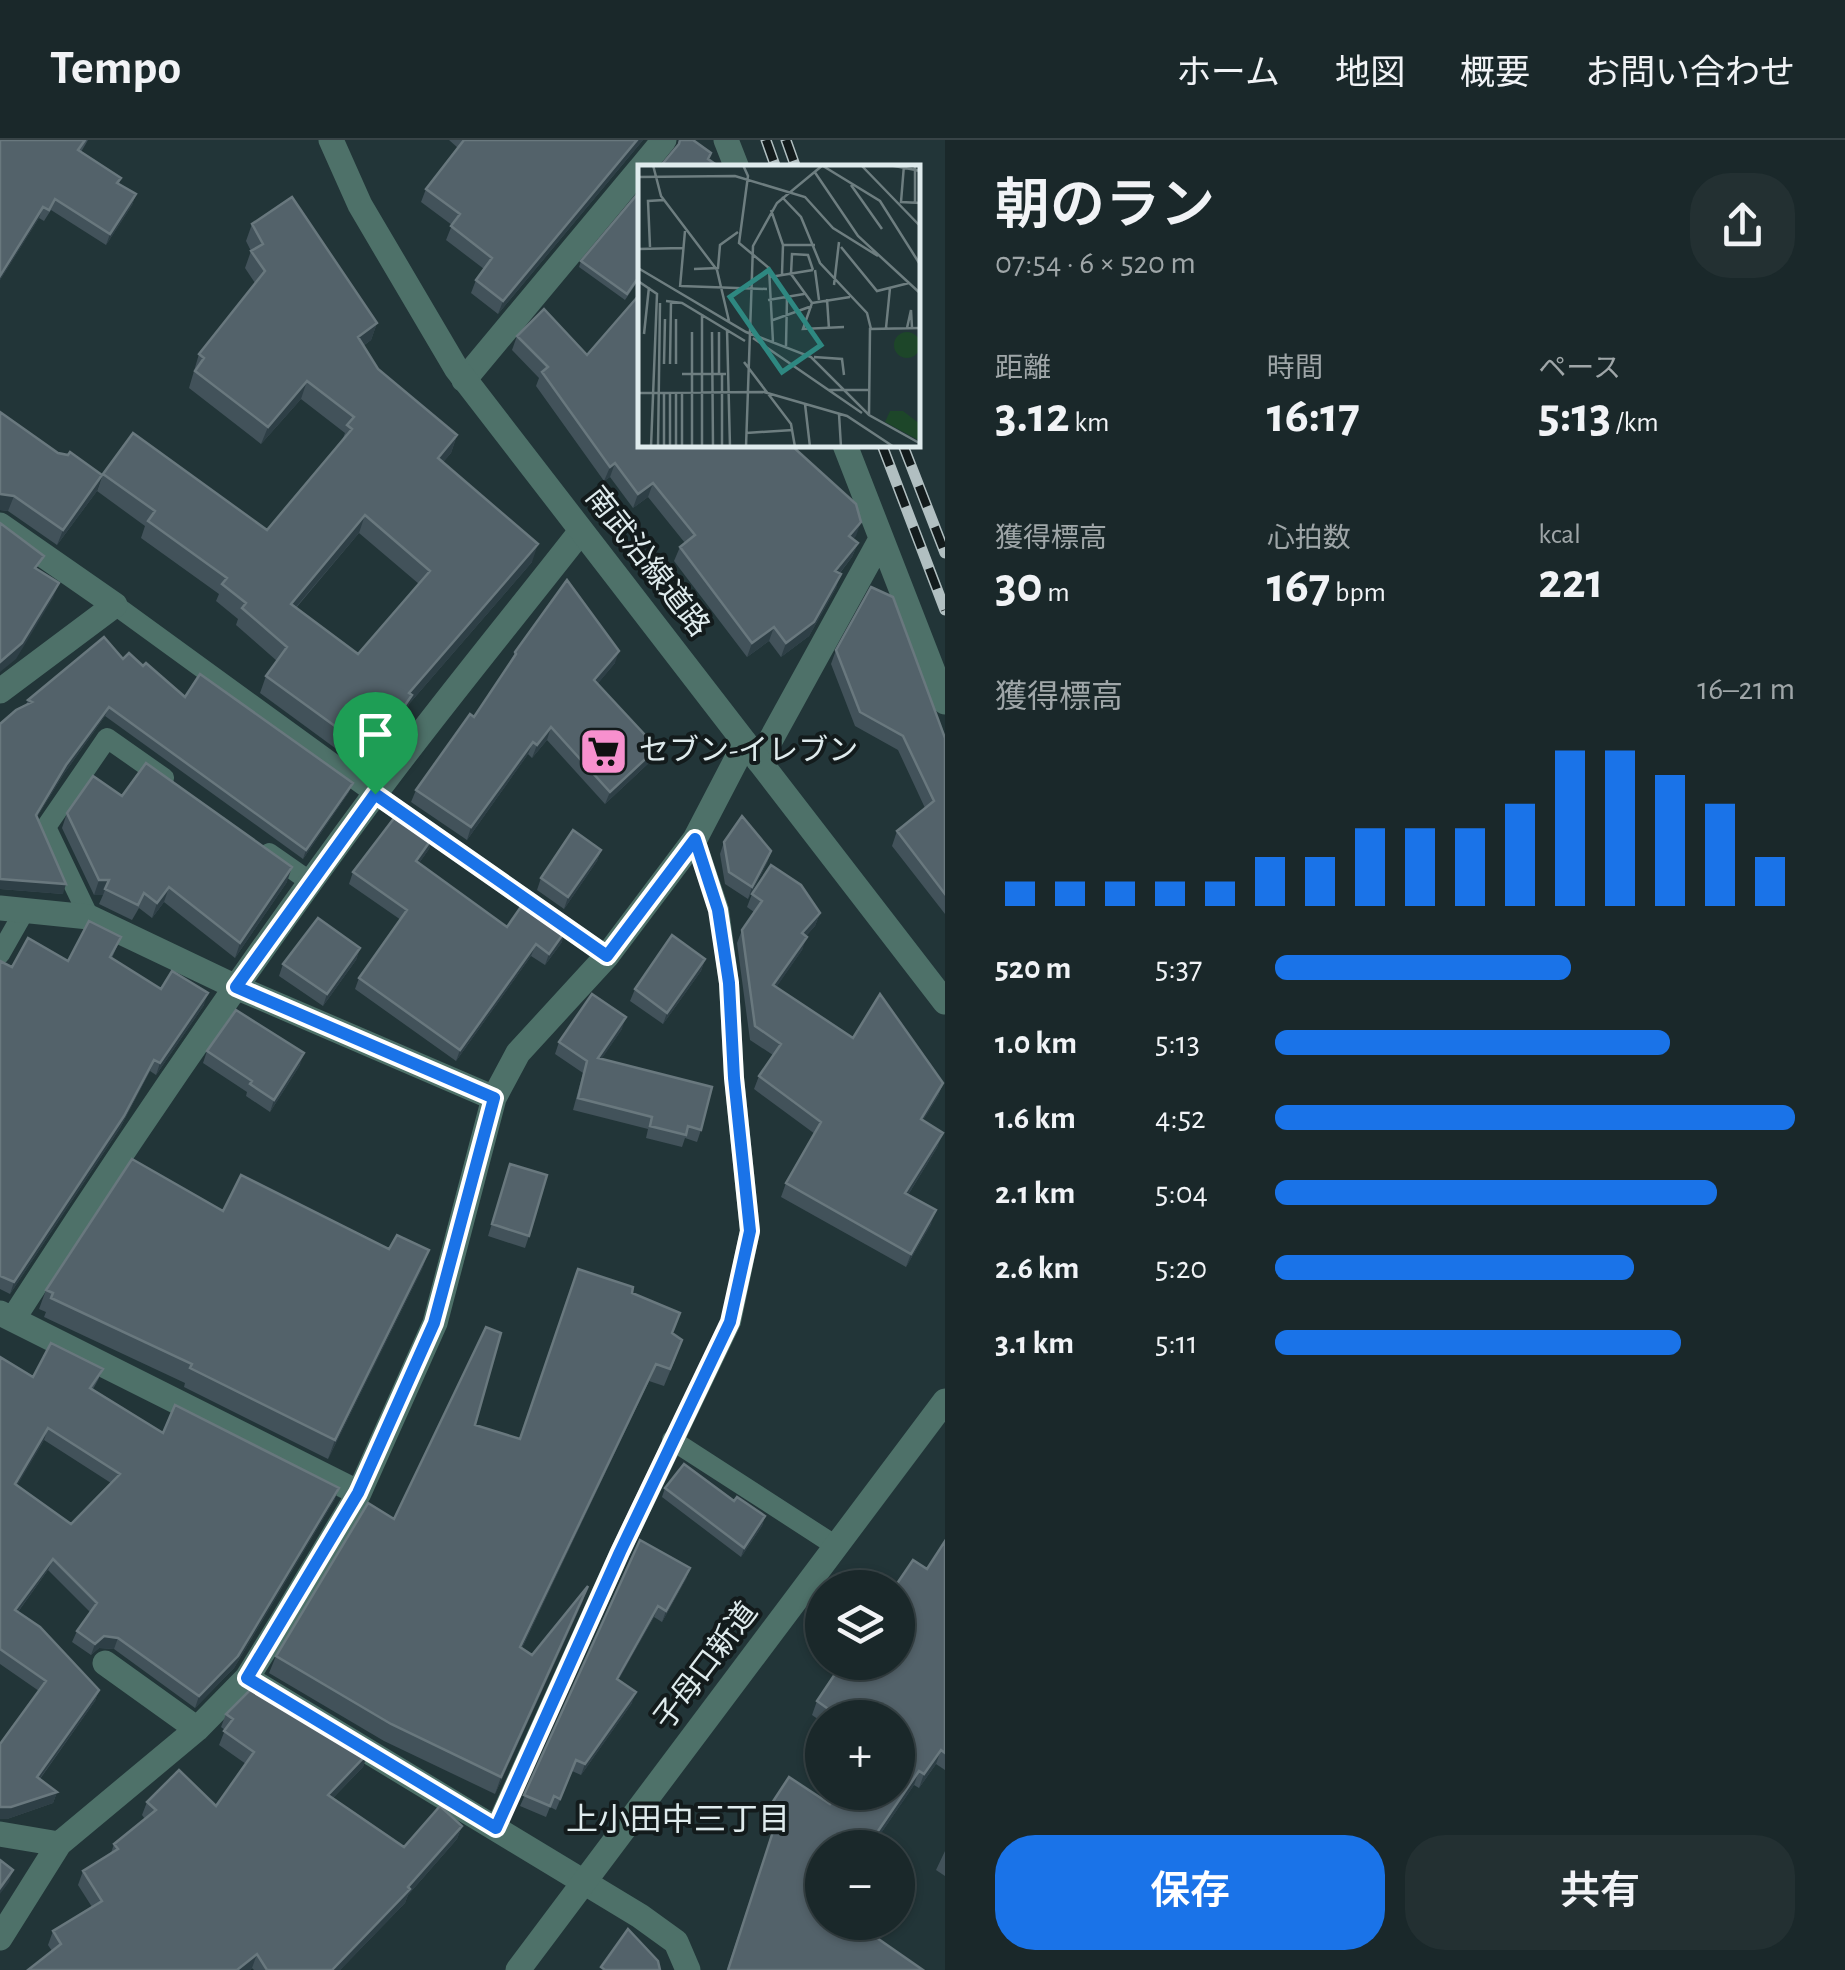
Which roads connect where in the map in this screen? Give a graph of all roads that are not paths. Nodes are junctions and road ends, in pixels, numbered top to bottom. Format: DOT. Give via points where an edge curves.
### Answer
graph roads {
  1 [pos="331,140"];
  2 [pos="664,140"];
  3 [pos="726,140"];
  4 [pos="643,165"];
  5 [pos="736,165"];
  6 [pos="638,170"];
  7 [pos="464,380"];
  8 [pos="845,448"];
  9 [pos="0,526"];
  10 [pos="581,531"];
  11 [pos="882,539"];
  12 [pos="115,605"];
  13 [pos="0,691"];
  14 [pos="945,702"];
  15 [pos="752,752"];
  16 [pos="186,794"];
  17 [pos="375,794"];
  18 [pos="250,839"];
  19 [pos="695,839"];
  20 [pos="312,884"];
  21 [pos="12,909"];
  22 [pos="88,917"];
  23 [pos="0,954"];
  24 [pos="607,956"];
  25 [pos="236,987"];
  26 [pos="945,1002"];
  27 [pos="494,1098"];
  28 [pos="6,1316"];
  29 [pos="945,1401"];
  30 [pos="672,1440"];
  31 [pos="358,1493"];
  32 [pos="836,1546"];
  33 [pos="105,1663"];
  34 [pos="247,1678"];
  35 [pos="197,1728"];
  36 [pos="496,1828"];
  37 [pos="0,1834"];
  38 [pos="59,1844"];
  39 [pos="586,1880"];
  40 [pos="0,1938"];
  41 [pos="518,1970"];
  42 [pos="688,1970"];
  1 -- 7 [label="street, 南武沿線道路" via="360,205"];
  2 -- 4 [label="street"];
  3 -- 5 [label="street"];
  6 -- 7 [label="street"];
  7 -- 10 [label="street, 南武沿線道路"];
  8 -- 11 [label="street"];
  9 -- 12 [label="street"];
  10 -- 15 [label="street, 南武沿線道路"];
  10 -- 17 [label="street"];
  11 -- 14 [label="street"];
  11 -- 15 [label="street"];
  12 -- 13 [label="street"];
  12 -- 17 [label="lane"];
  15 -- 19 [label="street"];
  15 -- 26 [label="street, 南武沿線道路"];
  16 -- 22 [label="lane" via="108,738 46,828"];
  17 -- 20 [label="street"];
  17 -- 24 [label="lane"];
  18 -- 20 [label="lane"];
  19 -- 24 [label="street"];
  19 -- 30 [label="lane" via="718,910 729,983 750,1231 730,1322"];
  20 -- 25 [label="street"];
  21 -- 22 [label="street"];
  21 -- 23 [label="lane"];
  22 -- 25 [label="street"];
  24 -- 27 [label="street" via="518,1052"];
  25 -- 27 [label="street"];
  25 -- 28 [label="street"];
  27 -- 31 [label="street" via="434,1323"];
  28 -- 31 [label="street"];
  29 -- 32 [label="street, 子母口新道"];
  30 -- 32 [label="lane"];
  30 -- 36 [label="lane"];
  31 -- 34 [label="street"];
  32 -- 39 [label="street, 子母口新道"];
  33 -- 35 [label="street"];
  34 -- 35 [label="street"];
  34 -- 36 [label="street"];
  35 -- 38 [label="street"];
  36 -- 39 [label="street"];
  37 -- 38 [label="street"];
  38 -- 40 [label="street"];
  39 -- 41 [label="street, 子母口新道"];
  39 -- 42 [label="street" via="676,1942"];
}
